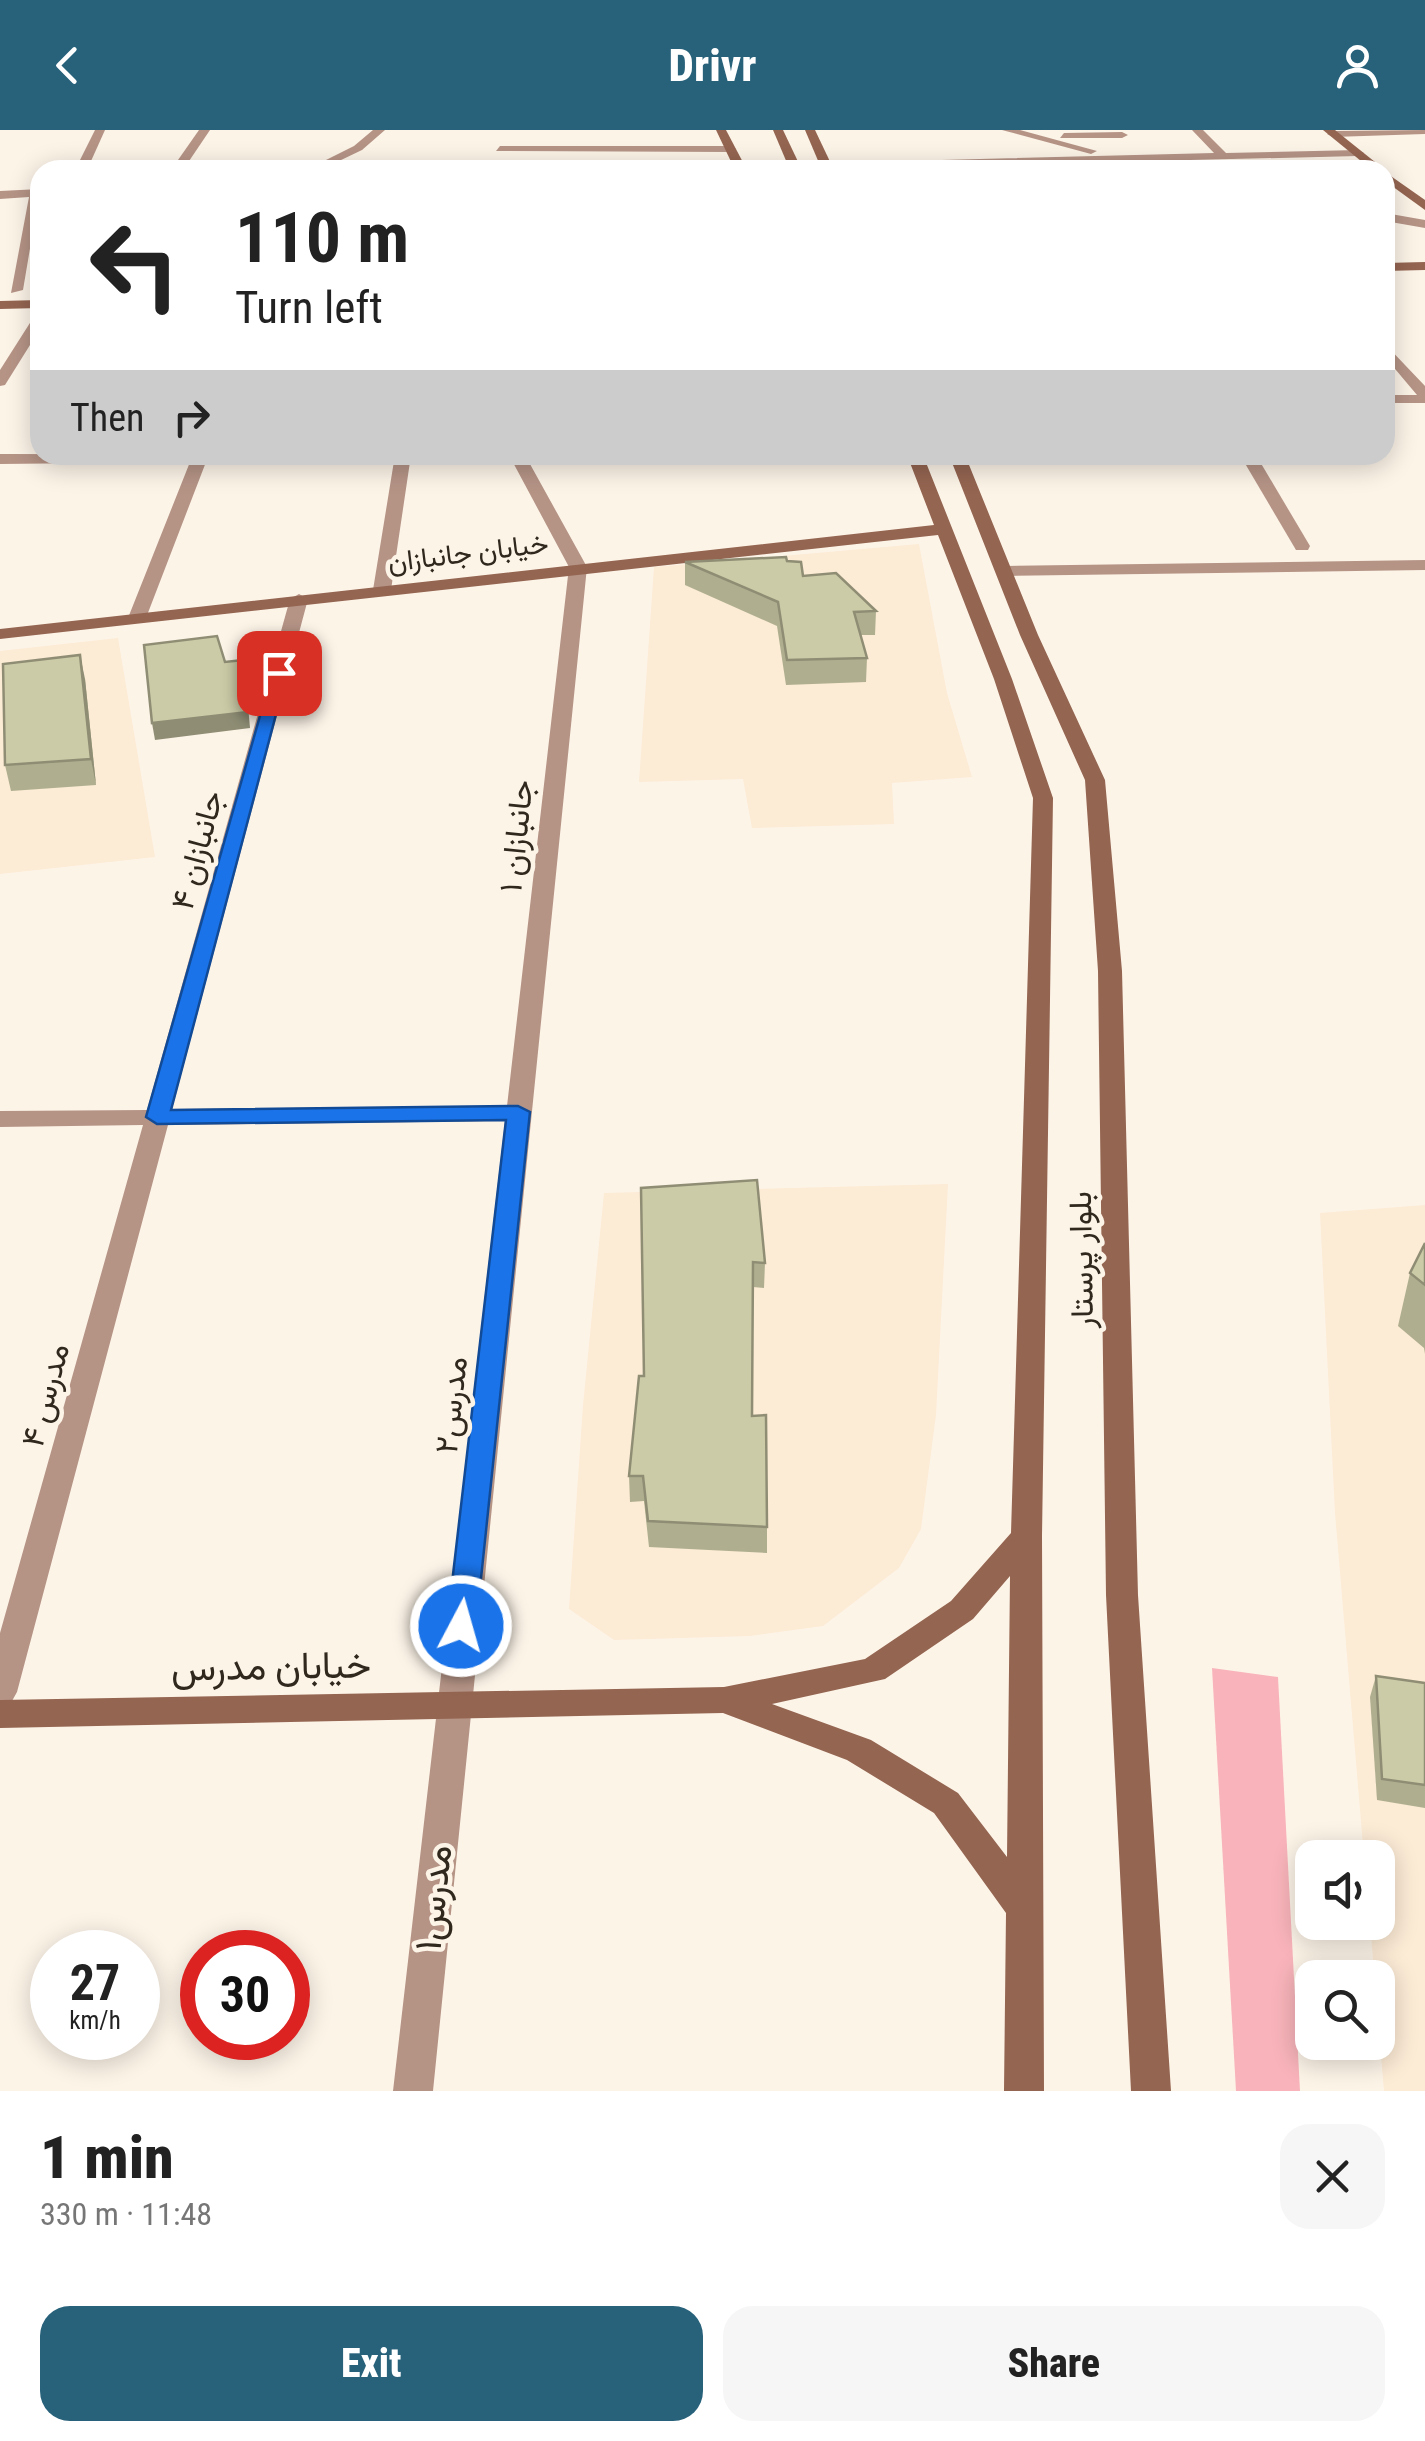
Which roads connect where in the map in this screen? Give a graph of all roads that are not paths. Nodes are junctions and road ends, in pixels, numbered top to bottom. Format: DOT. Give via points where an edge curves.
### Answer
graph roads {
  1 [pos="100,130"];
  2 [pos="205,130"];
  3 [pos="380,130"];
  4 [pos="721,130"];
  5 [pos="778,130"];
  6 [pos="810,130"];
  7 [pos="1007,130"];
  8 [pos="1197,130"];
  9 [pos="1398,131"];
  10 [pos="1120,132"];
  11 [pos="1331,132"];
  12 [pos="1425,132"];
  13 [pos="1034,137"];
  14 [pos="1412,142"];
  15 [pos="500,149"];
  16 [pos="730,149"];
  17 [pos="1138,153"];
  18 [pos="1358,153"];
  19 [pos="1225,158"];
  20 [pos="86,160"];
  21 [pos="184,160"];
  22 [pos="338,160"];
  23 [pos="735,160"];
  24 [pos="792,160"];
  25 [pos="823,160"];
  26 [pos="1122,160"];
  27 [pos="1367,160"];
  28 [pos="1395,183"];
  29 [pos="30,194"];
  30 [pos="0,196"];
  31 [pos="1425,206"];
  32 [pos="1395,219"];
  33 [pos="1425,224"];
  34 [pos="30,228"];
  35 [pos="1395,266"];
  36 [pos="1425,266"];
  37 [pos="1395,280"];
  38 [pos="1425,280"];
  39 [pos="16,290"];
  40 [pos="30,290"];
  41 [pos="0,291"];
  42 [pos="30,304"];
  43 [pos="0,305"];
  44 [pos="30,334"];
  45 [pos="1395,360"];
  46 [pos="0,382"];
  47 [pos="1425,396"];
  48 [pos="1395,398"];
  49 [pos="30,459"];
  50 [pos="0,460"];
  51 [pos="197,465"];
  52 [pos="402,465"];
  53 [pos="522,465"];
  54 [pos="918,465"];
  55 [pos="961,465"];
  56 [pos="1254,465"];
  57 [pos="944,529"];
  58 [pos="1302,546"];
  59 [pos="1425,565"];
  60 [pos="578,566"];
  61 [pos="1006,572"];
  62 [pos="382,590"];
  63 [pos="299,599"];
  64 [pos="137,618"];
  65 [pos="983,628"];
  66 [pos="0,634"];
  67 [pos="1029,634"];
  68 [pos="518,1112"];
  69 [pos="157,1117"];
  70 [pos="0,1119"];
  71 [pos="1026,1536"];
  72 [pos="0,1692"];
  73 [pos="724,1700"];
  74 [pos="452,1706"];
  75 [pos="0,1714"];
  76 [pos="1025,1910"];
  77 [pos="413,2091"];
  78 [pos="1024,2091"];
  79 [pos="1151,2091"];
  1 -- 20 [label="street"];
  2 -- 21 [label="street"];
  3 -- 22 [label="street"];
  4 -- 16 [label="main road"];
  5 -- 24 [label="main road"];
  6 -- 25 [label="main road"];
  7 -- 13 [label="street"];
  8 -- 19 [label="street"];
  9 -- 11 [label="street"];
  9 -- 12 [label="street"];
  9 -- 14 [label="street"];
  10 -- 13 [label="street"];
  10 -- 17 [label="street"];
  11 -- 18 [label="main road"];
  13 -- 26 [label="street"];
  15 -- 16 [label="street"];
  16 -- 23 [label="main road"];
  18 -- 19 [label="street"];
  18 -- 27 [label="main road"];
  19 -- 26 [label="street"];
  28 -- 31 [label="main road"];
  29 -- 30 [label="street"];
  32 -- 33 [label="street"];
  34 -- 39 [label="street"];
  35 -- 36 [label="main road"];
  37 -- 38 [label="main road"];
  39 -- 40 [label="main road"];
  39 -- 41 [label="main road"];
  42 -- 43 [label="main road"];
  44 -- 46 [label="street"];
  45 -- 47 [label="street"];
  47 -- 48 [label="street"];
  49 -- 50 [label="street"];
  51 -- 64 [label="street"];
  52 -- 62 [label="street"];
  53 -- 60 [label="street"];
  54 -- 57 [label="main road, بلوار پرستار"];
  55 -- 61 [label="main road, بلوار پرستار"];
  56 -- 58 [label="street"];
  57 -- 60 [label="main road, خیابان جانبازان"];
  57 -- 65 [label="main road, بلوار پرستار"];
  59 -- 61 [label="street"];
  60 -- 62 [label="main road, خیابان جانبازان"];
  60 -- 68 [label="street, جانبازان ۱"];
  61 -- 67 [label="main road, بلوار پرستار"];
  62 -- 63 [label="main road, خیابان جانبازان"];
  63 -- 64 [label="main road, خیابان جانبازان"];
  63 -- 69 [label="street, جانبازان ۴"];
  64 -- 66 [label="main road, خیابان جانبازان"];
  65 -- 67 [label="main road"];
  65 -- 71 [label="main road, بلوار پرستار" via="1043,798"];
  67 -- 79 [label="main road, بلوار پرستار" via="1094,780 1110,971 1122,1594"];
  68 -- 69 [label="street"];
  68 -- 74 [label="street, مدرس۲"];
  69 -- 70 [label="street"];
  69 -- 72 [label="street, مدرس ۴"];
  71 -- 73 [label="main road" via="962,1610 873,1670"];
  71 -- 76 [label="main road, بلوار پرستار"];
  73 -- 74 [label="main road, خیابان مدرس"];
  73 -- 76 [label="main road" via="860,1750 946,1804"];
  74 -- 75 [label="main road, خیابان مدرس"];
  74 -- 77 [label="street, مدرس۱"];
  76 -- 78 [label="main road, بلوار پرستار"];
}
